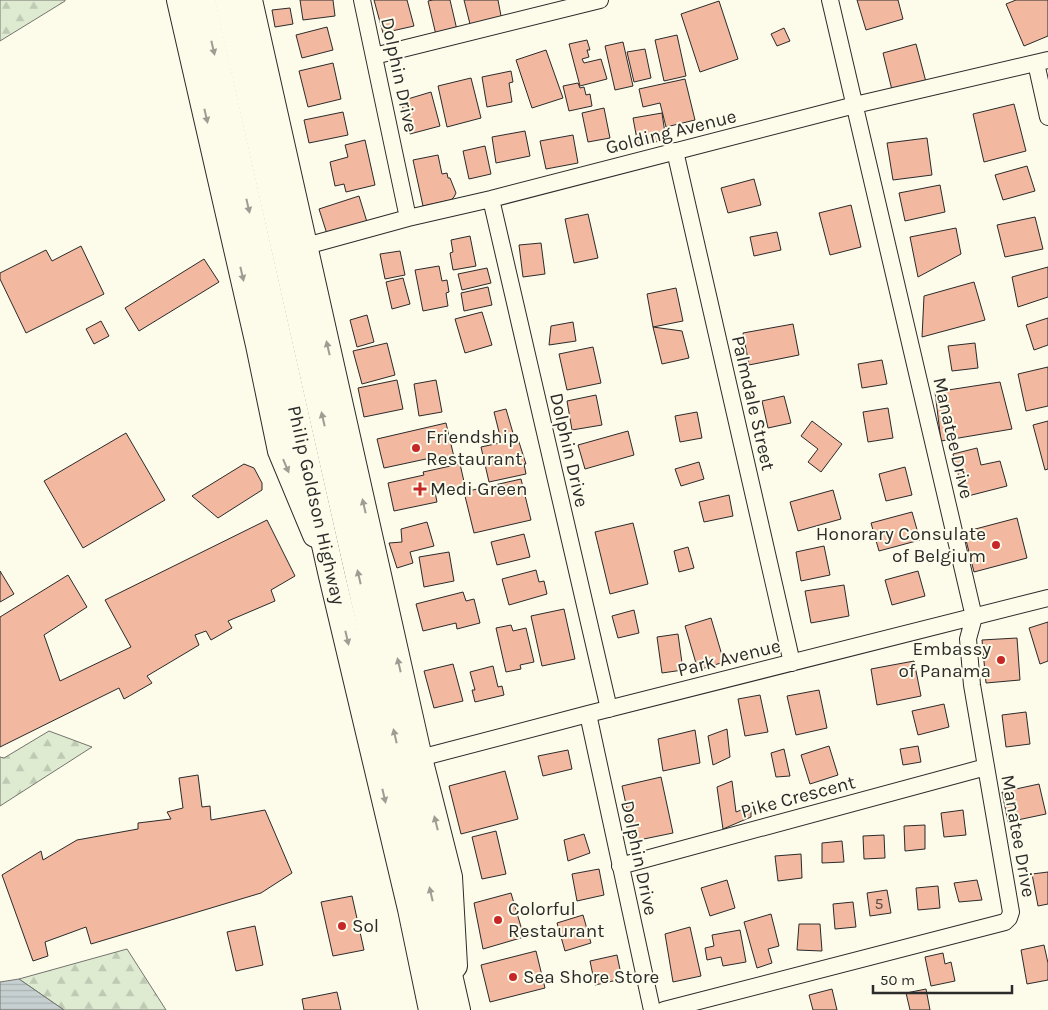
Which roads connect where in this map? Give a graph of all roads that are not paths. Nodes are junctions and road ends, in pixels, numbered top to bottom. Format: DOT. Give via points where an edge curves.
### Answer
graph roads {
  1 [pos="179,0"];
  2 [pos="202,0"];
  3 [pos="228,0"];
  4 [pos="250,0"];
  5 [pos="362,0"];
  6 [pos="600,0"];
  7 [pos="830,0"];
  8 [pos="374,56"];
  9 [pos="1042,62"];
  10 [pos="855,105"];
  11 [pos="1048,117"];
  12 [pos="675,151"];
  13 [pos="491,199"];
  14 [pos="408,218"];
  15 [pos="306,246"];
  16 [pos="332,576"];
  17 [pos="1048,598"];
  18 [pos="974,617"];
  19 [pos="792,663"];
  20 [pos="609,709"];
  21 [pos="588,714"];
  22 [pos="420,758"];
  23 [pos="986,767"];
  24 [pos="620,866"];
  25 [pos="432,1010"];
  26 [pos="457,1010"];
  27 [pos="652,1010"];
  28 [pos="664,1010"];
  1 -- 16 [label="street, one-way" via="280,451"];
  2 -- 16 [label="main road, Philip Goldson Highway, one-way"];
  26 -- 3 [label="main road, Philip Goldson Highway, one-way"];
  4 -- 15 [label="street"];
  5 -- 8 [label="street, Dolphin Drive"];
  6 -- 8 [label="street"];
  7 -- 10 [label="street, Manatee Drive"];
  8 -- 14 [label="street, Dolphin Drive"];
  9 -- 10 [label="street, Golding Avenue"];
  9 -- 11 [label="street"];
  10 -- 12 [label="street, Golding Avenue"];
  10 -- 18 [label="street, Manatee Drive"];
  12 -- 13 [label="street, Golding Avenue"];
  12 -- 19 [label="street, Palmdale Street"];
  13 -- 14 [label="street, Golding Avenue"];
  13 -- 20 [label="street, Dolphin Drive"];
  14 -- 15 [label="street, Golding Avenue"];
  22 -- 15 [label="street, one-way"];
  16 -- 25 [label="main road, Philip Goldson Highway, one-way"];
  17 -- 18 [label="street, Park Avenue"];
  18 -- 19 [label="street, Park Avenue"];
  18 -- 23 [label="street, Manatee Drive" via="968,639"];
  19 -- 20 [label="street, Park Avenue"];
  20 -- 21 [label="street, Park Avenue"];
  21 -- 22 [label="street, Park Avenue"];
  21 -- 24 [label="street, Dolphin Drive"];
  26 -- 22 [label="street, one-way" via="450,877"];
  23 -- 24 [label="street, Pike Crescent"];
  23 -- 28 [label="street, Manatee Drive" via="1011,912 1005,922"];
  24 -- 27 [label="street, Dolphin Drive"];
}
